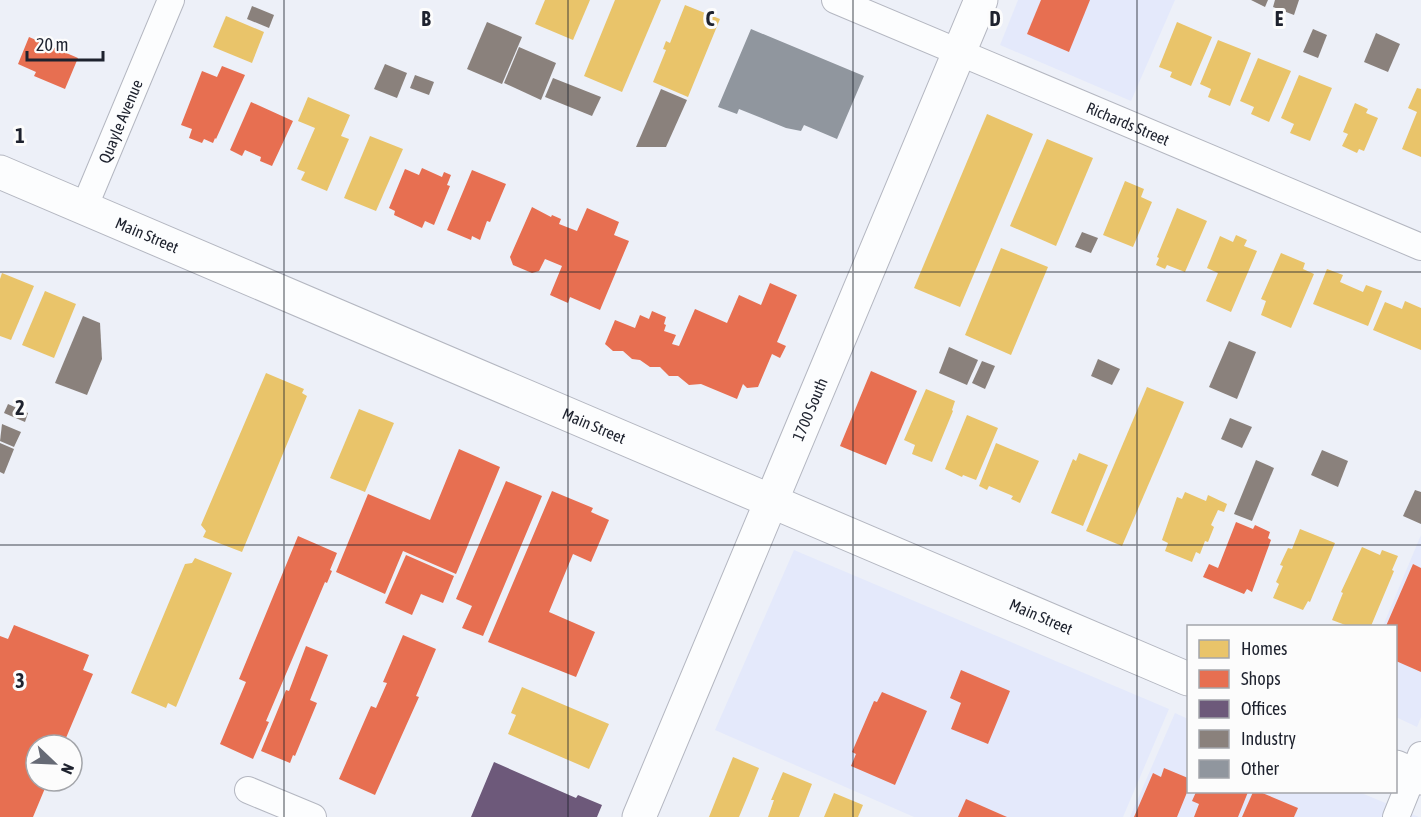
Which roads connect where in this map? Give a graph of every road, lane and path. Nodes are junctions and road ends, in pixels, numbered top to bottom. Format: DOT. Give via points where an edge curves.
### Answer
graph roads {
  1 [pos="171,0"];
  2 [pos="835,0"];
  3 [pos="981,0"];
  4 [pos="958,52"];
  5 [pos="0,172"];
  6 [pos="84,208"];
  7 [pos="1421,248"];
  8 [pos="771,500"];
  9 [pos="1187,679"];
  10 [pos="1413,769"];
  11 [pos="248,790"];
  12 [pos="313,817"];
  13 [pos="639,817"];
  14 [pos="1396,817"];
  1 -- 6 [label="street, Quayle Avenue"];
  2 -- 4 [label="street, Richards Street"];
  3 -- 4 [label="street, 1700 South"];
  4 -- 7 [label="street, Richards Street"];
  4 -- 8 [label="street, 1700 South"];
  5 -- 6 [label="street, Main Street"];
  6 -- 8 [label="street, Main Street"];
  8 -- 9 [label="street, Main Street"];
  8 -- 13 [label="street, 1700 South"];
  10 -- 14 [label="street"];
  11 -- 12 [label="street"];
}
